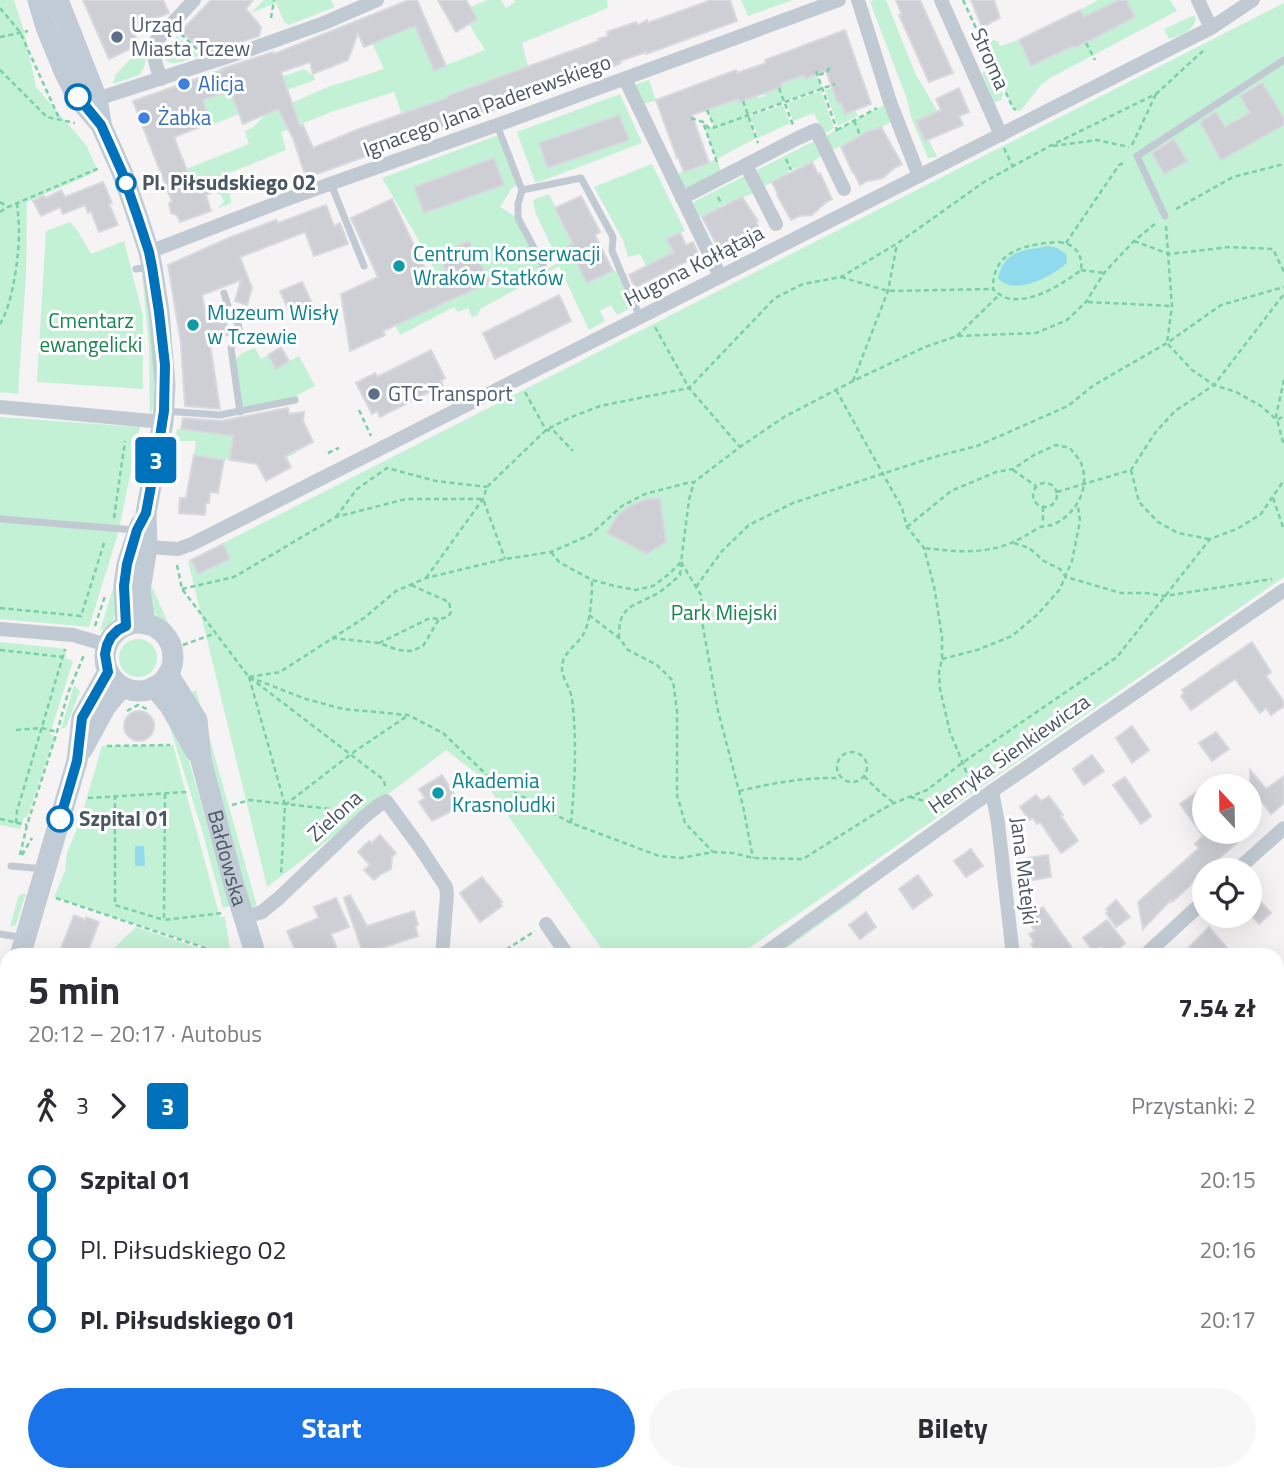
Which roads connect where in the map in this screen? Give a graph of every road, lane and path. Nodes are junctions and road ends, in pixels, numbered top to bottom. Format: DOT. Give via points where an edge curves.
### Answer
graph roads {
  1 [pos="38,0"];
  2 [pos="58,0"];
  3 [pos="194,0"];
  4 [pos="274,0"];
  5 [pos="377,0"];
  6 [pos="839,0"];
  7 [pos="858,0"];
  8 [pos="941,0"];
  9 [pos="963,0"];
  10 [pos="1198,0"];
  11 [pos="1253,0"];
  12 [pos="0,8"];
  13 [pos="271,18"];
  14 [pos="1211,28"];
  15 [pos="176,29"];
  16 [pos="30,30"];
  17 [pos="20,32"];
  18 [pos="0,37"];
  19 [pos="1086,43"];
  20 [pos="1210,44"];
  21 [pos="204,56"];
  22 [pos="1284,60"];
  23 [pos="1095,61"];
  24 [pos="830,67"];
  25 [pos="1,73"];
  26 [pos="818,76"];
  27 [pos="161,79"];
  28 [pos="625,79"];
  29 [pos="835,84"];
  30 [pos="779,88"];
  31 [pos="1156,94"];
  32 [pos="97,99"];
  33 [pos="743,101"];
  34 [pos="784,102"];
  35 [pos="890,102"];
  36 [pos="708,110"];
  37 [pos="1019,111"];
  38 [pos="748,115"];
  39 [pos="691,118"];
  40 [pos="59,119"];
  41 [pos="854,121"];
  42 [pos="73,122"];
  43 [pos="703,122"];
  44 [pos="793,124"];
  45 [pos="101,125"];
  46 [pos="497,125"];
  47 [pos="714,127"];
  48 [pos="837,130"];
  49 [pos="706,132"];
  50 [pos="699,135"];
  51 [pos="860,135"];
  52 [pos="1001,139"];
  53 [pos="757,140"];
  54 [pos="1048,147"];
  55 [pos="785,156"];
  56 [pos="1137,156"];
  57 [pos="1284,164"];
  58 [pos="104,165"];
  59 [pos="746,165"];
  60 [pos="1013,167"];
  61 [pos="792,170"];
  62 [pos="919,176"];
  63 [pos="723,177"];
  64 [pos="331,184"];
  65 [pos="844,189"];
  66 [pos="522,190"];
  67 [pos="715,191"];
  68 [pos="682,198"];
  69 [pos="0,202"];
  70 [pos="17,203"];
  71 [pos="722,205"];
  72 [pos="8,207"];
  73 [pos="0,212"];
  74 [pos="1165,216"];
  75 [pos="776,224"];
  76 [pos="1134,242"];
  77 [pos="898,243"];
  78 [pos="1066,243"];
  79 [pos="1169,254"];
  80 [pos="146,263"];
  81 [pos="543,265"];
  82 [pos="364,266"];
  83 [pos="1081,270"];
  84 [pos="1284,272"];
  85 [pos="1104,273"];
  86 [pos="720,276"];
  87 [pos="841,277"];
  88 [pos="1284,287"];
  89 [pos="992,289"];
  90 [pos="888,291"];
  91 [pos="223,293"];
  92 [pos="1284,294"];
  93 [pos="999,295"];
  94 [pos="1086,302"];
  95 [pos="1172,306"];
  96 [pos="646,319"];
  97 [pos="0,324"];
  98 [pos="957,336"];
  99 [pos="1167,343"];
  100 [pos="1284,380"];
  101 [pos="853,381"];
  102 [pos="1214,385"];
  103 [pos="522,386"];
  104 [pos="689,387"];
  105 [pos="836,390"];
  106 [pos="295,400"];
  107 [pos="0,407"];
  108 [pos="359,410"];
  109 [pos="240,411"];
  110 [pos="1284,416"];
  111 [pos="164,417"];
  112 [pos="1278,420"];
  113 [pos="546,430"];
  114 [pos="372,440"];
  115 [pos="125,441"];
  116 [pos="1284,446"];
  117 [pos="740,447"];
  118 [pos="339,448"];
  119 [pos="573,450"];
  120 [pos="328,453"];
  121 [pos="1013,469"];
  122 [pos="1131,470"];
  123 [pos="883,473"];
  124 [pos="1284,480"];
  125 [pos="694,482"];
  126 [pos="1083,484"];
  127 [pos="1036,486"];
  128 [pos="487,487"];
  129 [pos="1057,492"];
  130 [pos="1273,498"];
  131 [pos="483,499"];
  132 [pos="1077,506"];
  133 [pos="1042,507"];
  134 [pos="336,517"];
  135 [pos="0,519"];
  136 [pos="1043,526"];
  137 [pos="110,527"];
  138 [pos="907,527"];
  139 [pos="143,530"];
  140 [pos="1284,530"];
  141 [pos="1210,539"];
  142 [pos="1014,543"];
  143 [pos="924,548"];
  144 [pos="551,552"];
  145 [pos="505,559"];
  146 [pos="176,562"];
  147 [pos="681,562"];
  148 [pos="1066,577"];
  149 [pos="426,578"];
  150 [pos="1273,579"];
  151 [pos="592,580"];
  152 [pos="410,584"];
  153 [pos="696,587"];
  154 [pos="182,589"];
  155 [pos="1284,590"];
  156 [pos="106,593"];
  157 [pos="1165,596"];
  158 [pos="0,608"];
  159 [pos="589,615"];
  160 [pos="439,619"];
  161 [pos="136,625"];
  162 [pos="0,629"];
  163 [pos="216,633"];
  164 [pos="619,638"];
  165 [pos="332,639"];
  166 [pos="98,642"];
  167 [pos="379,643"];
  168 [pos="183,645"];
  169 [pos="66,646"];
  170 [pos="0,650"];
  171 [pos="64,657"];
  172 [pos="942,659"];
  173 [pos="249,677"];
  174 [pos="115,679"];
  175 [pos="161,681"];
  176 [pos="128,710"];
  177 [pos="159,714"];
  178 [pos="408,715"];
  179 [pos="43,728"];
  180 [pos="16,730"];
  181 [pos="57,732"];
  182 [pos="173,745"];
  183 [pos="102,746"];
  184 [pos="351,754"];
  185 [pos="961,763"];
  186 [pos="864,776"];
  187 [pos="841,778"];
  188 [pos="739,791"];
  189 [pos="187,792"];
  190 [pos="974,792"];
  191 [pos="992,792"];
  192 [pos="165,794"];
  193 [pos="115,795"];
  194 [pos="910,797"];
  195 [pos="88,798"];
  196 [pos="386,801"];
  197 [pos="894,803"];
  198 [pos="232,805"];
  199 [pos="285,805"];
  200 [pos="951,808"];
  201 [pos="364,817"];
  202 [pos="0,819"];
  203 [pos="16,823"];
  204 [pos="571,823"];
  205 [pos="27,825"];
  206 [pos="1284,828"];
  207 [pos="32,838"];
  208 [pos="713,852"];
  209 [pos="753,858"];
  210 [pos="1250,858"];
  211 [pos="11,866"];
  212 [pos="44,870"];
  213 [pos="58,889"];
  214 [pos="279,898"];
  215 [pos="1192,912"];
  216 [pos="242,914"];
  217 [pos="164,920"];
  218 [pos="546,925"];
  219 [pos="0,934"];
  220 [pos="23,947"];
  221 [pos="205,948"];
  222 [pos="253,948"];
  223 [pos="443,948"];
  224 [pos="509,948"];
  225 [pos="562,948"];
  226 [pos="772,948"];
  227 [pos="1012,948"];
  228 [pos="1153,948"];
  1 -- 45 [label="street" via="64,71"];
  2 -- 32 [label="street"];
  3 -- 27 [label="street" via="156,41 153,50"];
  4 -- 13 [label="path"];
  5 -- 27 [label="street"];
  6 -- 28 [label="street, Ignacego Jana Paderewskiego"];
  7 -- 35 [label="street"];
  8 -- 52 [label="street, Stroma"];
  9 -- 37 [label="path" via="1013,108"];
  10 -- 14 [label="street"];
  11 -- 14 [label="street, Hugona Kołłątaja"];
  12 -- 17 [label="path"];
  14 -- 52 [label="street, Hugona Kołłątaja"];
  15 -- 21 [label="path"];
  16 -- 17 [label="path"];
  17 -- 18 [label="path"];
  17 -- 40 [label="path"];
  19 -- 23 [label="path"];
  20 -- 31 [label="path"];
  22 -- 56 [label="lane"];
  24 -- 26 [label="path"];
  25 -- 40 [label="path" via="47,117"];
  27 -- 32 [label="street"];
  28 -- 46 [label="street, Ignacego Jana Paderewskiego"];
  28 -- 68 [label="street"];
  29 -- 34 [label="path"];
  30 -- 34 [label="path"];
  31 -- 54 [label="path"];
  31 -- 54 [label="path" via="1130,148 1097,140"];
  32 -- 45 [label="street"];
  33 -- 38 [label="path"];
  34 -- 38 [label="path"];
  34 -- 44 [label="path"];
  35 -- 41 [label="path"];
  35 -- 62 [label="street"];
  36 -- 47 [label="path"];
  38 -- 47 [label="path"];
  38 -- 53 [label="path"];
  39 -- 43 [label="path"];
  40 -- 42 [label="path"];
  41 -- 48 [label="path"];
  41 -- 51 [label="path"];
  43 -- 47 [label="path"];
  43 -- 49 [label="path"];
  45 -- 80 [label="street" via="122,172"];
  46 -- 64 [label="street, Ignacego Jana Paderewskiego"];
  46 -- 66 [label="lane"];
  49 -- 50 [label="path"];
  49 -- 63 [label="path"];
  52 -- 60 [label="path"];
  52 -- 62 [label="street, Hugona Kołłątaja"];
  54 -- 60 [label="path"];
  55 -- 61 [label="path"];
  56 -- 74 [label="lane"];
  56 -- 78 [label="path" via="1119,165"];
  57 -- 74 [label="path" via="1233,177"];
  58 -- 70 [label="path"];
  59 -- 63 [label="street"];
  59 -- 65 [label="street" via="816,130"];
  59 -- 75 [label="street"];
  60 -- 77 [label="path"];
  62 -- 86 [label="street, Hugona Kołłątaja"];
  63 -- 68 [label="street"];
  64 -- 80 [label="street, Ignacego Jana Paderewskiego"];
  64 -- 82 [label="lane"];
  66 -- 81 [label="lane" via="518,218"];
  66 -- 96 [label="lane" via="581,178 613,237 612,251"];
  67 -- 71 [label="path"];
  68 -- 86 [label="street"];
  69 -- 72 [label="path"];
  70 -- 72 [label="path"];
  70 -- 97 [label="path" via="15,271"];
  72 -- 73 [label="path"];
  74 -- 76 [label="path"];
  74 -- 79 [label="path"];
  76 -- 79 [label="path"];
  76 -- 85 [label="path"];
  77 -- 87 [label="path"];
  77 -- 90 [label="path"];
  78 -- 83 [label="path" via="1077,250"];
  78 -- 89 [label="path" via="1044,243 1005,257 992,275"];
  79 -- 84 [label="path" via="1230,247 1273,249"];
  79 -- 95 [label="path"];
  80 -- 111 [label="street" via="159,312"];
  83 -- 85 [label="path"];
  83 -- 93 [label="path" via="1029,298"];
  85 -- 94 [label="path"];
  86 -- 96 [label="street, Hugona Kołłątaja"];
  87 -- 90 [label="path"];
  87 -- 104 [label="path" via="803,284 775,299"];
  88 -- 99 [label="path" via="1222,305"];
  89 -- 90 [label="path"];
  89 -- 93 [label="path"];
  90 -- 101 [label="path"];
  91 -- 109 [label="lane" via="240,333 231,348"];
  92 -- 102 [label="path"];
  93 -- 98 [label="path"];
  94 -- 95 [label="path"];
  94 -- 98 [label="path" via="1067,320 1036,333"];
  95 -- 99 [label="path"];
  96 -- 104 [label="path"];
  96 -- 139 [label="street, Hugona Kołłątaja" via="192,544 178,549"];
  98 -- 101 [label="path"];
  99 -- 102 [label="path"];
  99 -- 123 [label="path" via="1094,384 1068,407 977,446"];
  100 -- 112 [label="path"];
  101 -- 105 [label="path"];
  102 -- 112 [label="path" via="1236,392"];
  102 -- 122 [label="path" via="1175,411 1154,433"];
  103 -- 113 [label="path"];
  104 -- 113 [label="path" via="600,406"];
  104 -- 117 [label="path"];
  105 -- 117 [label="path"];
  105 -- 123 [label="path"];
  106 -- 109 [label="lane"];
  107 -- 111 [label="street"];
  108 -- 114 [label="path"];
  109 -- 111 [label="lane"];
  110 -- 112 [label="path"];
  111 -- 139 [label="street"];
  112 -- 116 [label="path"];
  113 -- 119 [label="path"];
  113 -- 128 [label="path"];
  115 -- 137 [label="path"];
  117 -- 125 [label="path"];
  118 -- 120 [label="path"];
  121 -- 126 [label="path" via="1056,445 1070,449 1082,466"];
  121 -- 127 [label="path"];
  121 -- 138 [label="path" via="951,491"];
  122 -- 126 [label="path"];
  122 -- 141 [label="path" via="1139,502 1158,522 1178,533"];
  123 -- 138 [label="path"];
  123 -- 153 [label="path" via="793,503 749,525 722,551"];
  124 -- 130 [label="path"];
  125 -- 144 [label="path" via="645,494 622,506 590,535"];
  125 -- 147 [label="path"];
  126 -- 129 [label="path"];
  126 -- 132 [label="path"];
  127 -- 129 [label="path" via="1045,483"];
  127 -- 133 [label="path" via="1032,498"];
  128 -- 131 [label="path"];
  128 -- 134 [label="path" via="436,481 387,468 357,489"];
  129 -- 133 [label="path" via="1055,502"];
  130 -- 140 [label="path"];
  130 -- 141 [label="path" via="1261,514"];
  131 -- 134 [label="path" via="406,499"];
  131 -- 145 [label="path"];
  131 -- 149 [label="path"];
  132 -- 136 [label="path" via="1052,526"];
  132 -- 148 [label="path" via="1080,521"];
  133 -- 136 [label="path"];
  134 -- 154 [label="path" via="234,577"];
  135 -- 137 [label="lane"];
  136 -- 142 [label="path"];
  137 -- 139 [label="lane"];
  137 -- 158 [label="path" via="81,616"];
  138 -- 143 [label="path"];
  139 -- 161 [label="street"];
  141 -- 157 [label="path"];
  142 -- 143 [label="path" via="983,550"];
  142 -- 148 [label="path" via="1029,548"];
  143 -- 172 [label="path" via="934,586"];
  144 -- 145 [label="path"];
  144 -- 151 [label="path" via="559,562"];
  145 -- 149 [label="path"];
  146 -- 154 [label="path"];
  147 -- 151 [label="path" via="653,586 636,590"];
  147 -- 153 [label="path"];
  147 -- 164 [label="path" via="680,575 628,607 619,623"];
  148 -- 157 [label="path" via="1121,593"];
  148 -- 172 [label="path" via="1038,614 1012,636"];
  149 -- 152 [label="path"];
  150 -- 157 [label="path"];
  151 -- 159 [label="path"];
  152 -- 160 [label="path" via="449,602 451,612"];
  152 -- 165 [label="path"];
  153 -- 188 [label="path" via="701,595 718,711"];
  154 -- 163 [label="path"];
  155 -- 191 [label="street, Henryka Sienkiewicza"];
  156 -- 166 [label="path"];
  157 -- 185 [label="path" via="1117,657"];
  159 -- 164 [label="path"];
  159 -- 204 [label="path" via="584,634 566,653 562,668 572,693 575,727"];
  160 -- 167 [label="path" via="430,618"];
  160 -- 167 [label="path" via="423,646 412,651"];
  161 -- 166 [label="street"];
  161 -- 175 [label="street" via="155,628 170,643 172,664"];
  162 -- 166 [label="street" via="74,635"];
  163 -- 168 [label="path"];
  163 -- 173 [label="path"];
  164 -- 208 [label="path" via="628,650 657,664 673,681 677,795 685,823"];
  165 -- 167 [label="path"];
  165 -- 173 [label="path" via="280,671"];
  166 -- 174 [label="street"];
  166 -- 181 [label="path" via="68,693"];
  169 -- 171 [label="path"];
  170 -- 171 [label="path"];
  171 -- 179 [label="path"];
  172 -- 185 [label="path" via="940,689"];
  173 -- 178 [label="path" via="343,709"];
  173 -- 184 [label="path"];
  173 -- 199 [label="path"];
  174 -- 175 [label="street" via="132,691 144,691"];
  174 -- 212 [label="street" via="82,718 77,761"];
  175 -- 216 [label="street, Bałdowska" via="197,720 201,760"];
  176 -- 177 [label="path" via="138,705"];
  178 -- 184 [label="path"];
  178 -- 204 [label="path" via="443,733 492,780"];
  179 -- 180 [label="path"];
  179 -- 181 [label="path"];
  179 -- 203 [label="path"];
  181 -- 205 [label="path"];
  182 -- 183 [label="path"];
  184 -- 196 [label="path" via="384,780"];
  184 -- 199 [label="path"];
  185 -- 190 [label="path"];
  185 -- 194 [label="path" via="927,790"];
  186 -- 187 [label="path" via="855,782"];
  186 -- 187 [label="path" via="864,758 851,751 836,763"];
  186 -- 197 [label="path"];
  187 -- 188 [label="path"];
  188 -- 209 [label="path"];
  189 -- 192 [label="path"];
  191 -- 226 [label="street, Henryka Sienkiewicza"];
  191 -- 227 [label="street, Jana Matejki"];
  192 -- 193 [label="path"];
  192 -- 217 [label="path"];
  193 -- 195 [label="path"];
  193 -- 217 [label="path" via="115,905"];
  194 -- 197 [label="path"];
  194 -- 200 [label="path"];
  196 -- 201 [label="street, Zielona"];
  196 -- 223 [label="street, Zielona" via="446,887"];
  197 -- 209 [label="path" via="803,859"];
  198 -- 199 [label="path" via="250,800"];
  199 -- 201 [label="path"];
  199 -- 214 [label="path"];
  201 -- 214 [label="street, Zielona"];
  202 -- 203 [label="path"];
  203 -- 205 [label="path"];
  204 -- 208 [label="path" via="659,856 681,858"];
  205 -- 207 [label="path" via="19,860"];
  206 -- 210 [label="street"];
  208 -- 209 [label="path"];
  211 -- 212 [label="lane"];
  212 -- 220 [label="street"];
  213 -- 221 [label="path" via="54,897"];
  214 -- 216 [label="street, Zielona" via="262,912"];
  215 -- 228 [label="street"];
  216 -- 217 [label="path"];
  216 -- 222 [label="street, Bałdowska"];
  218 -- 224 [label="path"];
  218 -- 225 [label="street"];
  219 -- 220 [label="lane"];
}
